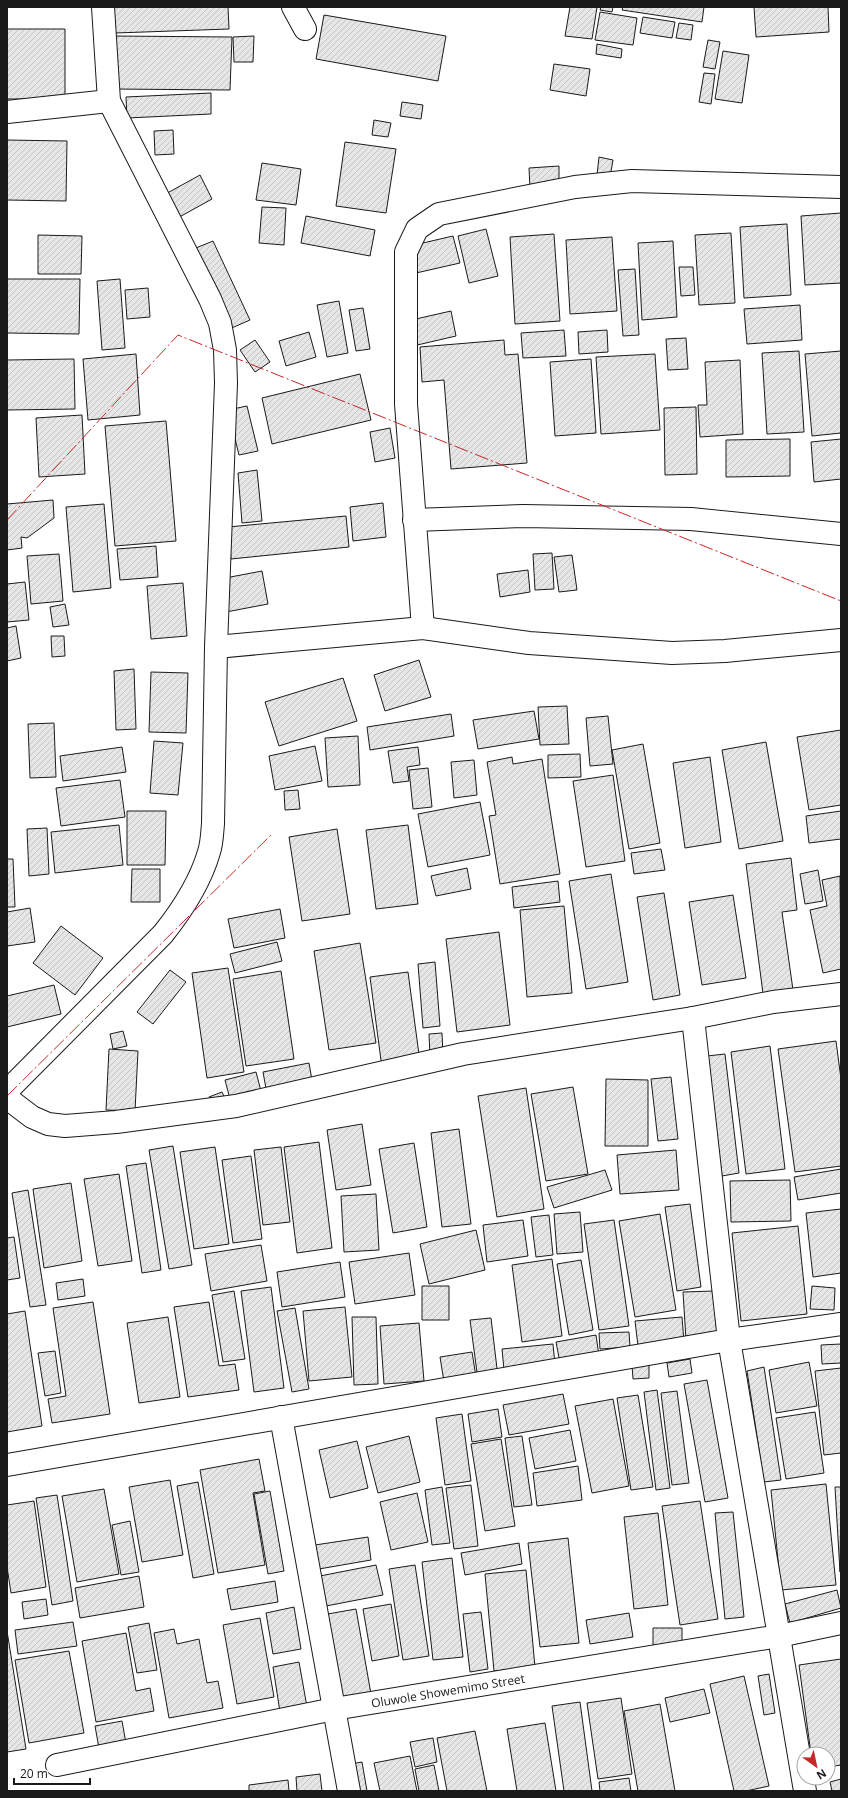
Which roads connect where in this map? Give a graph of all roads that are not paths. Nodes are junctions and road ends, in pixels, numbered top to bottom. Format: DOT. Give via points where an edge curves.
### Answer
graph roads {
  1 [pos="103,7"];
  2 [pos="293,7"];
  3 [pos="305,29"];
  4 [pos="109,101"];
  5 [pos="7,112"];
  6 [pos="841,187"];
  7 [pos="414,520"];
  8 [pos="841,534"];
  9 [pos="423,628"];
  10 [pos="841,640"];
  11 [pos="216,647"];
  12 [pos="841,994"];
  13 [pos="693,1018"];
  14 [pos="7,1090"];
  15 [pos="7,1098"];
  16 [pos="841,1324"];
  17 [pos="729,1340"];
  18 [pos="281,1417"];
  19 [pos="7,1466"];
  20 [pos="841,1623"];
  21 [pos="779,1636"];
  22 [pos="334,1709"];
  23 [pos="57,1765"];
  24 [pos="349,1791"];
  25 [pos="806,1791"];
  1 -- 4 [label="street"];
  2 -- 3 [label="street"];
  4 -- 5 [label="street"];
  4 -- 11 [label="street" via="220,323 225,350 226,383"];
  6 -- 7 [label="street" via="632,181 560,190 439,214 417,229 406,252 406,404"];
  7 -- 8 [label="street" via="523,516 690,519"];
  7 -- 9 [label="street"];
  9 -- 10 [label="street" via="529,643 672,653 725,651"];
  9 -- 11 [label="street"];
  11 -- 14 [label="street" via="213,824 210,850 200,876 182,910 163,934"];
  12 -- 13 [label="street" via="773,1002"];
  13 -- 15 [label="street" via="463,1054 236,1106 116,1122 65,1126 48,1124"];
  13 -- 17 [label="street"];
  16 -- 17 [label="street"];
  17 -- 18 [label="street"];
  17 -- 21 [label="street"];
  18 -- 19 [label="street"];
  18 -- 22 [label="street"];
  20 -- 21 [label="street, Oluwole Showemimo Street"];
  21 -- 22 [label="street, Oluwole Showemimo Street"];
  21 -- 25 [label="street"];
  22 -- 23 [label="street, Oluwole Showemimo Street"];
  22 -- 24 [label="street"];
}
